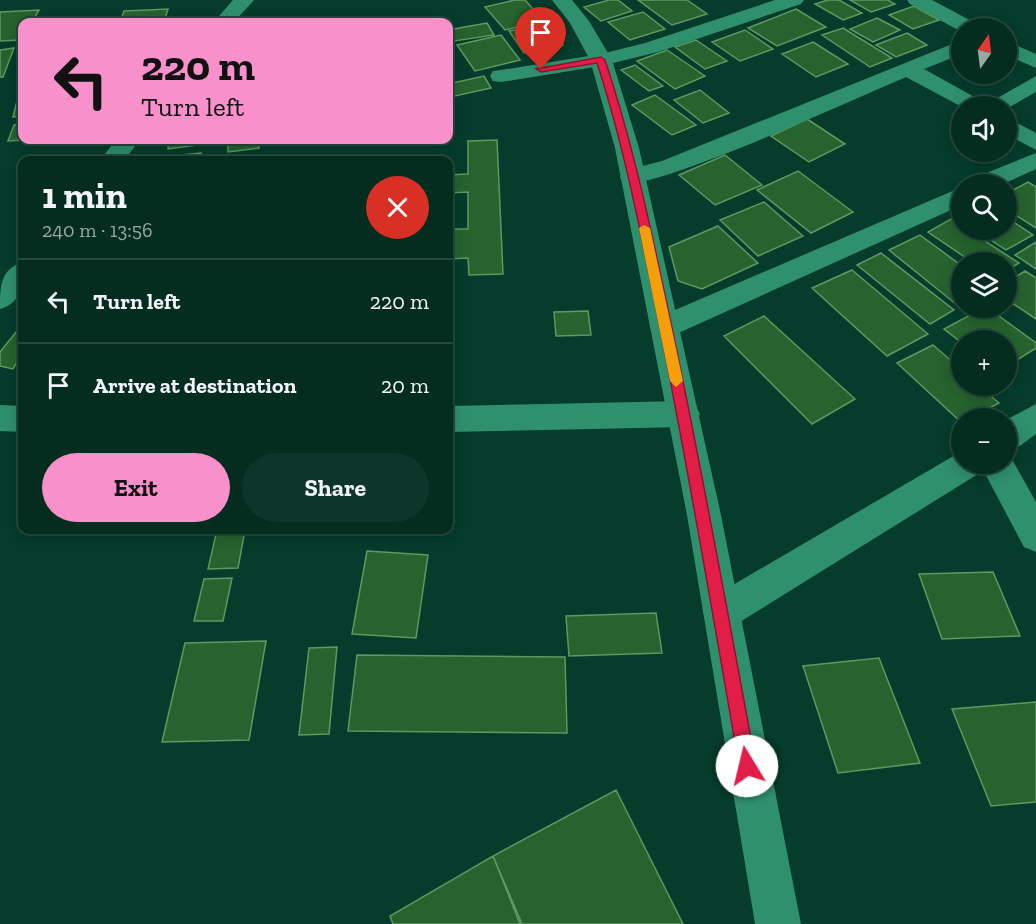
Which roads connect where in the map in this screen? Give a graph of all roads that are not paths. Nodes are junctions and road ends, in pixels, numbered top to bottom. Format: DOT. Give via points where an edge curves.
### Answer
graph roads {
  1 [pos="244,0"];
  2 [pos="562,0"];
  3 [pos="794,0"];
  4 [pos="917,0"];
  5 [pos="766,4"];
  6 [pos="228,18"];
  7 [pos="951,18"];
  8 [pos="951,51"];
  9 [pos="1017,52"];
  10 [pos="601,60"];
  11 [pos="1036,62"];
  12 [pos="910,69"];
  13 [pos="501,76"];
  14 [pos="1036,83"];
  15 [pos="959,96"];
  16 [pos="1013,96"];
  17 [pos="1017,131"];
  18 [pos="1036,143"];
  19 [pos="126,144"];
  20 [pos="115,156"];
  21 [pos="1036,160"];
  22 [pos="1005,174"];
  23 [pos="632,177"];
  24 [pos="951,200"];
  25 [pos="18,277"];
  26 [pos="0,299"];
  27 [pos="664,327"];
  28 [pos="684,414"];
  29 [pos="1036,417"];
  30 [pos="0,418"];
  31 [pos="18,419"];
  32 [pos="453,419"];
  33 [pos="1017,430"];
  34 [pos="951,473"];
  35 [pos="1002,474"];
  36 [pos="1036,536"];
  37 [pos="722,612"];
  38 [pos="778,924"];
  1 -- 6 [label="street"];
  2 -- 10 [label="street"];
  3 -- 5 [label="street"];
  4 -- 7 [label="street"];
  5 -- 10 [label="street" via="651,48"];
  8 -- 12 [label="street"];
  9 -- 11 [label="street"];
  10 -- 13 [label="street"];
  10 -- 23 [label="street"];
  12 -- 15 [label="street"];
  12 -- 23 [label="street" via="671,166"];
  14 -- 16 [label="street"];
  17 -- 18 [label="street"];
  19 -- 20 [label="street"];
  21 -- 22 [label="street"];
  23 -- 27 [label="street"];
  24 -- 27 [label="street"];
  25 -- 26 [label="street"];
  27 -- 28 [label="street"];
  28 -- 32 [label="street"];
  28 -- 37 [label="street"];
  29 -- 33 [label="street"];
  30 -- 31 [label="street"];
  34 -- 37 [label="street"];
  35 -- 36 [label="street"];
  37 -- 38 [label="street"];
}
